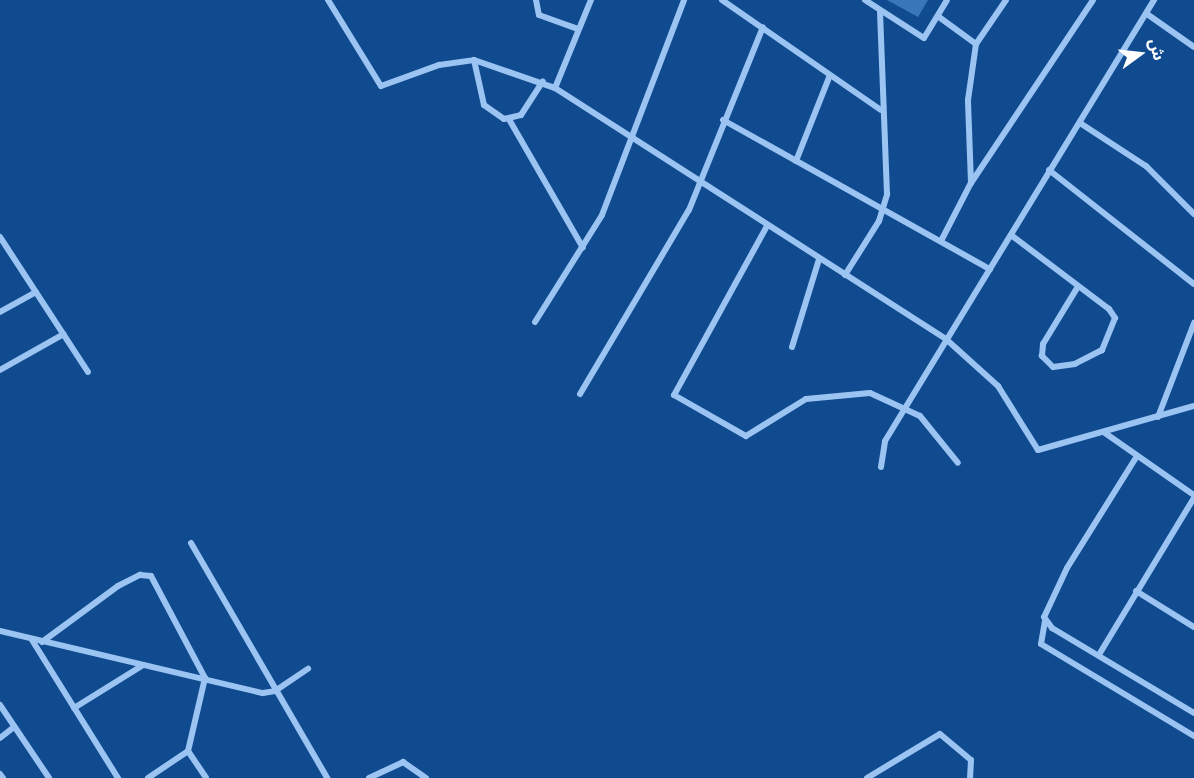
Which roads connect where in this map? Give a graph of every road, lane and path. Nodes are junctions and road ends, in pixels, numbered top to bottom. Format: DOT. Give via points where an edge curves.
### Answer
graph roads {
  1 [pos="328,0"];
  2 [pos="536,0"];
  3 [pos="591,0"];
  4 [pos="684,0"];
  5 [pos="722,0"];
  6 [pos="865,0"];
  7 [pos="947,0"];
  8 [pos="1006,0"];
  9 [pos="1093,0"];
  10 [pos="1154,0"];
  11 [pos="880,11"];
  12 [pos="1147,14"];
  13 [pos="939,17"];
  14 [pos="763,27"];
  15 [pos="578,29"];
  16 [pos="976,44"];
  17 [pos="1194,47"];
  18 [pos="474,60"];
  19 [pos="830,75"];
  20 [pos="543,81"];
  21 [pos="555,88"];
  22 [pos="881,110"];
  23 [pos="723,120"];
  24 [pos="510,121"];
  25 [pos="1080,123"];
  26 [pos="630,139"];
  27 [pos="796,160"];
  28 [pos="1049,171"];
  29 [pos="971,183"];
  30 [pos="700,186"];
  31 [pos="884,209"];
  32 [pos="1194,214"];
  33 [pos="767,226"];
  34 [pos="1011,235"];
  35 [pos="0,237"];
  36 [pos="941,241"];
  37 [pos="583,248"];
  38 [pos="819,259"];
  39 [pos="990,269"];
  40 [pos="845,275"];
  41 [pos="1194,284"];
  42 [pos="1077,288"];
  43 [pos="36,292"];
  44 [pos="0,312"];
  45 [pos="535,322"];
  46 [pos="1194,323"];
  47 [pos="64,334"];
  48 [pos="946,339"];
  49 [pos="792,347"];
  50 [pos="0,370"];
  51 [pos="88,372"];
  52 [pos="580,394"];
  53 [pos="1194,406"];
  54 [pos="906,407"];
  55 [pos="1158,417"];
  56 [pos="1105,433"];
  57 [pos="1137,456"];
  58 [pos="958,463"];
  59 [pos="882,467"];
  60 [pos="1194,496"];
  61 [pos="191,543"];
  62 [pos="1136,591"];
  63 [pos="1045,621"];
  64 [pos="1194,627"];
  65 [pos="0,631"];
  66 [pos="32,640"];
  67 [pos="42,642"];
  68 [pos="1100,653"];
  69 [pos="144,664"];
  70 [pos="309,669"];
  71 [pos="205,678"];
  72 [pos="275,692"];
  73 [pos="0,705"];
  74 [pos="74,708"];
  75 [pos="1194,713"];
  76 [pos="14,727"];
  77 [pos="1194,736"];
  78 [pos="0,738"];
  79 [pos="188,751"];
  80 [pos="0,774"];
  81 [pos="3,778"];
  82 [pos="49,778"];
  83 [pos="118,778"];
  84 [pos="148,778"];
  85 [pos="207,778"];
  86 [pos="327,778"];
  87 [pos="369,778"];
  88 [pos="426,778"];
  89 [pos="867,778"];
  90 [pos="970,778"];
  1 -- 18 [label="street" via="381,86 438,65"];
  2 -- 15 [label="street" via="539,15"];
  3 -- 15 [label="street"];
  4 -- 26 [label="street"];
  5 -- 14 [label="street"];
  6 -- 11 [label="street"];
  7 -- 13 [label="street"];
  8 -- 16 [label="street"];
  9 -- 29 [label="street"];
  10 -- 12 [label="street"];
  11 -- 13 [label="street" via="924,38"];
  11 -- 22 [label="street"];
  12 -- 17 [label="street"];
  12 -- 25 [label="street"];
  13 -- 16 [label="street"];
  14 -- 19 [label="street"];
  14 -- 23 [label="street"];
  15 -- 21 [label="street"];
  16 -- 29 [label="street" via="968,100"];
  18 -- 20 [label="street"];
  18 -- 24 [label="street" via="484,105"];
  19 -- 22 [label="street"];
  19 -- 27 [label="street"];
  20 -- 21 [label="street"];
  20 -- 24 [label="street" via="526,110"];
  21 -- 26 [label="street"];
  22 -- 31 [label="street"];
  23 -- 27 [label="street"];
  23 -- 30 [label="street"];
  24 -- 37 [label="street"];
  25 -- 28 [label="street"];
  25 -- 32 [label="street" via="1146,166"];
  26 -- 30 [label="street"];
  26 -- 37 [label="street"];
  27 -- 31 [label="street"];
  28 -- 34 [label="street"];
  28 -- 41 [label="street"];
  29 -- 36 [label="street"];
  30 -- 33 [label="street"];
  30 -- 52 [label="street"];
  31 -- 36 [label="street"];
  31 -- 40 [label="street"];
  33 -- 38 [label="street"];
  33 -- 54 [label="street" via="674,395 746,436 794,405 823,394 870,393"];
  34 -- 39 [label="street"];
  34 -- 42 [label="street"];
  35 -- 43 [label="street"];
  36 -- 39 [label="street"];
  37 -- 45 [label="street"];
  38 -- 40 [label="street"];
  38 -- 49 [label="street"];
  39 -- 48 [label="street"];
  40 -- 48 [label="street"];
  42 -- 42 [label="street" via="1109,309 1114,326 1097,354 1053,367 1042,356 1043,344"];
  43 -- 44 [label="street"];
  43 -- 47 [label="street"];
  46 -- 55 [label="street"];
  47 -- 50 [label="street"];
  47 -- 51 [label="street"];
  48 -- 54 [label="street"];
  48 -- 56 [label="street" via="998,386 1038,450"];
  53 -- 55 [label="street"];
  54 -- 58 [label="street" via="933,428"];
  54 -- 59 [label="street" via="885,441"];
  55 -- 56 [label="street"];
  56 -- 57 [label="street"];
  57 -- 60 [label="street"];
  57 -- 63 [label="street" via="1067,568"];
  60 -- 62 [label="street"];
  61 -- 72 [label="street"];
  62 -- 64 [label="street"];
  62 -- 68 [label="street"];
  63 -- 68 [label="street"];
  63 -- 77 [label="street" via="1041,644"];
  65 -- 66 [label="street"];
  66 -- 67 [label="street"];
  66 -- 74 [label="street"];
  67 -- 69 [label="street"];
  67 -- 71 [label="street" via="118,586 148,574"];
  68 -- 75 [label="street"];
  69 -- 71 [label="street"];
  69 -- 74 [label="street"];
  70 -- 72 [label="street"];
  71 -- 72 [label="street"];
  71 -- 79 [label="street"];
  72 -- 86 [label="street"];
  73 -- 76 [label="street"];
  74 -- 83 [label="street"];
  76 -- 78 [label="street"];
  76 -- 82 [label="street"];
  79 -- 84 [label="street"];
  79 -- 85 [label="street"];
  80 -- 81 [label="street"];
  87 -- 88 [label="street" via="403,762"];
  89 -- 90 [label="street" via="940,734 971,760"];
}
